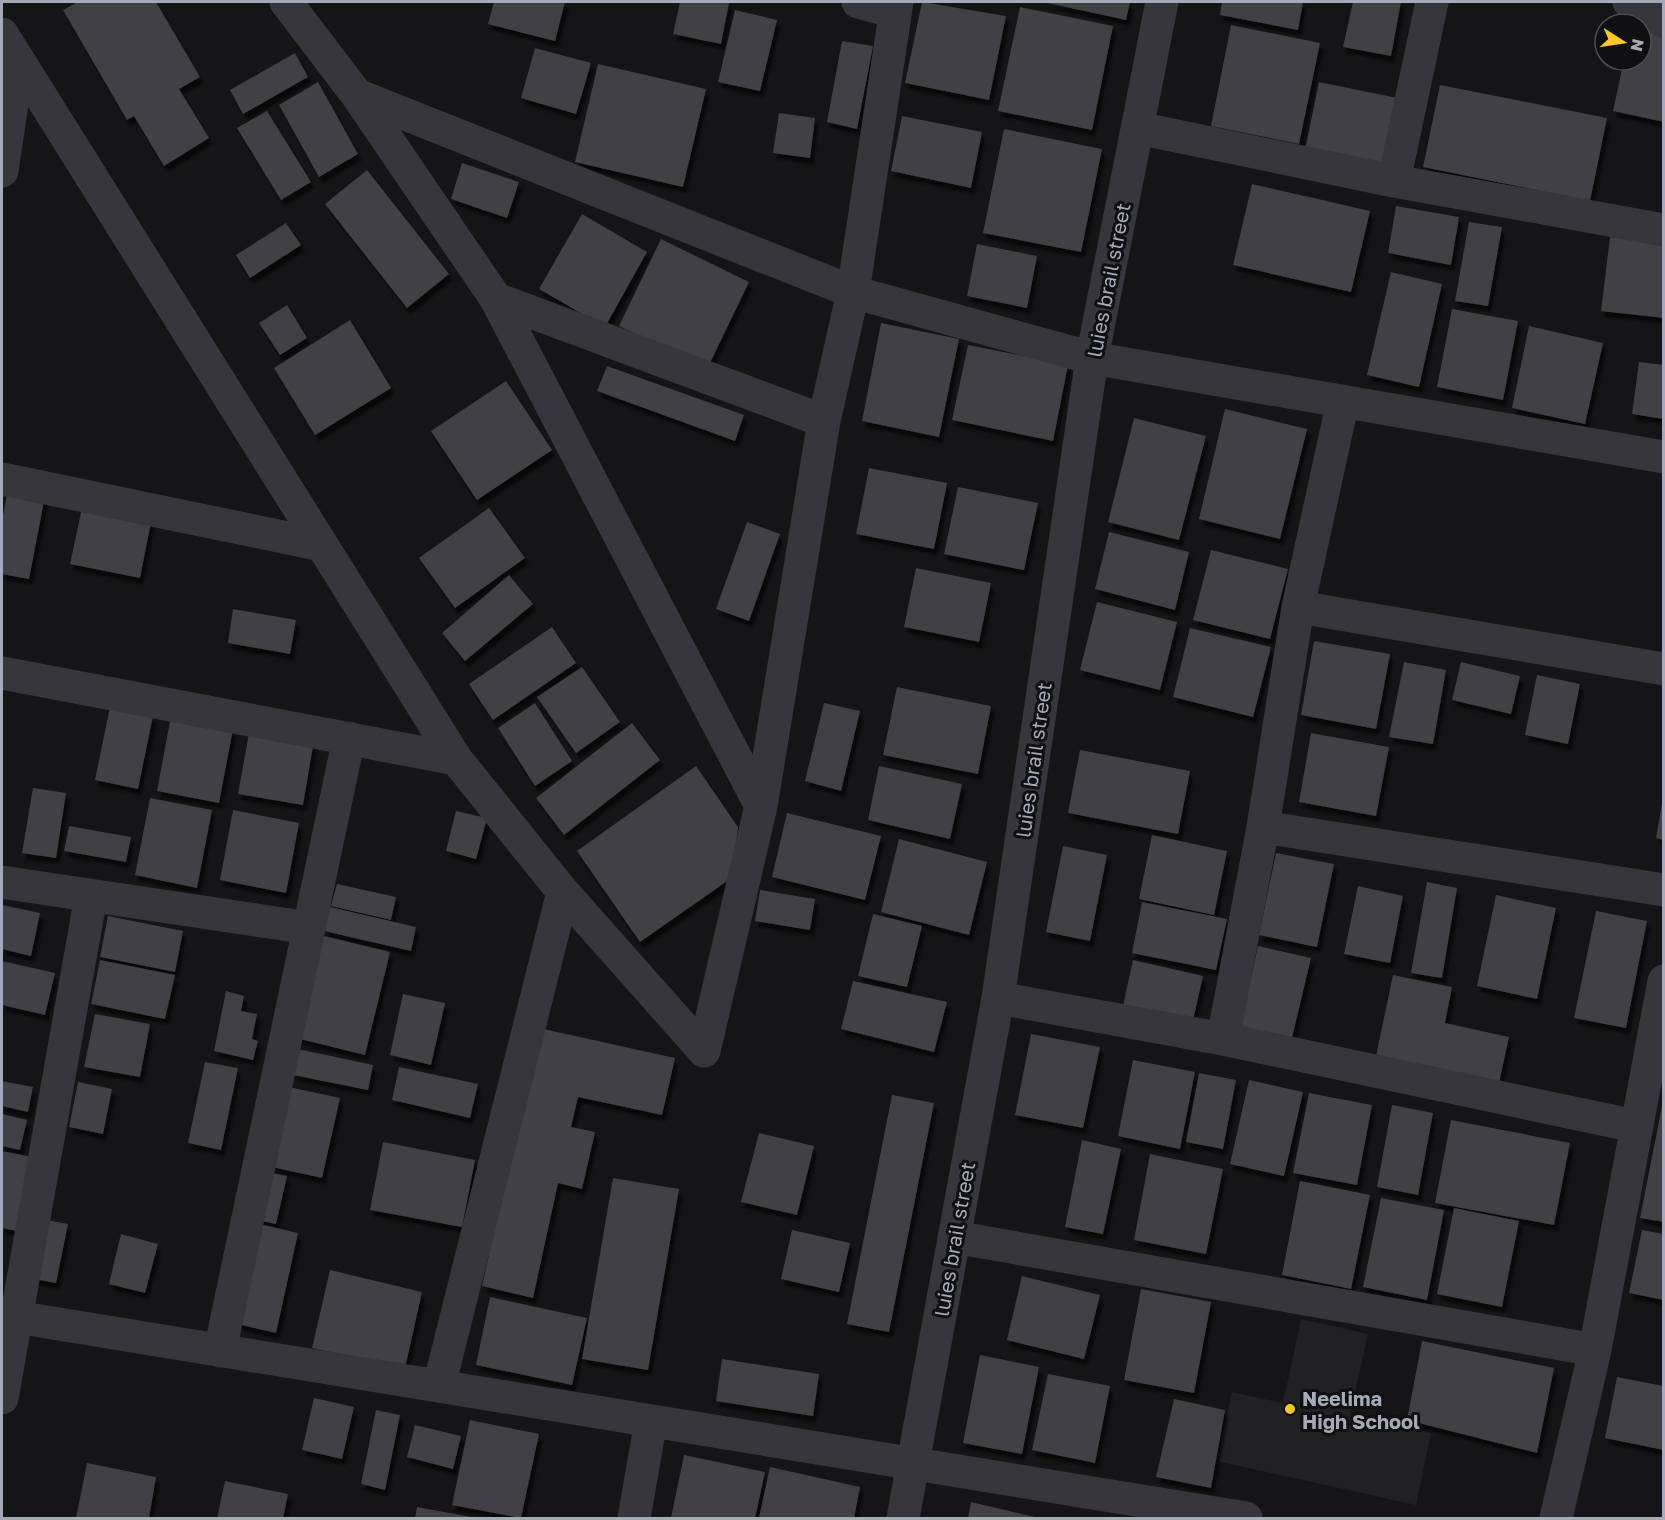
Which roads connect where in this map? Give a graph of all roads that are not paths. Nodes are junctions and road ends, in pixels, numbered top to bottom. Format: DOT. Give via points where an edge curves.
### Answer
graph roads {
  1 [pos="286,2"];
  2 [pos="858,2"];
  3 [pos="1162,2"];
  4 [pos="1432,2"];
  5 [pos="1629,2"];
  6 [pos="896,7"];
  7 [pos="1664,22"];
  8 [pos="2,34"];
  9 [pos="18,63"];
  10 [pos="357,94"];
  11 [pos="1138,128"];
  12 [pos="2,171"];
  13 [pos="1394,181"];
  14 [pos="1664,230"];
  15 [pos="853,292"];
  16 [pos="496,299"];
  17 [pos="1092,358"];
  18 [pos="1343,401"];
  19 [pos="824,421"];
  20 [pos="1664,457"];
  21 [pos="2,479"];
  22 [pos="322,545"];
  23 [pos="1298,607"];
  24 [pos="1664,669"];
  25 [pos="2,673"];
  26 [pos="348,738"];
  27 [pos="456,759"];
  28 [pos="761,806"];
  29 [pos="1263,827"];
  30 [pos="2,882"];
  31 [pos="1664,890"];
  32 [pos="563,892"];
  33 [pos="91,896"];
  34 [pos="309,928"];
  35 [pos="1664,981"];
  36 [pos="998,998"];
  37 [pos="1222,1039"];
  38 [pos="1635,1126"];
  39 [pos="954,1237"];
  40 [pos="16,1317"];
  41 [pos="1595,1350"];
  42 [pos="220,1351"];
  43 [pos="438,1386"];
  44 [pos="2,1398"];
  45 [pos="651,1421"];
  46 [pos="913,1464"];
  47 [pos="634,1518"];
  48 [pos="903,1518"];
  49 [pos="1246,1518"];
  50 [pos="1556,1518"];
  1 -- 10 [label="street"];
  2 -- 6 [label="street"];
  3 -- 11 [label="street, luies brail street"];
  4 -- 13 [label="street"];
  5 -- 7 [label="street"];
  6 -- 15 [label="street"];
  8 -- 9 [label="street"];
  9 -- 12 [label="street"];
  9 -- 22 [label="street"];
  10 -- 15 [label="street"];
  10 -- 16 [label="street"];
  11 -- 13 [label="street"];
  11 -- 17 [label="street, luies brail street"];
  13 -- 14 [label="street"];
  15 -- 17 [label="street"];
  15 -- 19 [label="street"];
  16 -- 19 [label="street"];
  16 -- 28 [label="street"];
  17 -- 18 [label="street"];
  17 -- 36 [label="street, luies brail street"];
  18 -- 20 [label="street"];
  18 -- 23 [label="street"];
  19 -- 28 [label="street"];
  21 -- 22 [label="street"];
  22 -- 27 [label="street"];
  23 -- 24 [label="street"];
  23 -- 29 [label="street"];
  25 -- 26 [label="street"];
  26 -- 27 [label="street"];
  26 -- 34 [label="street"];
  27 -- 32 [label="street"];
  28 -- 32 [label="street" via="704,1052"];
  29 -- 31 [label="street"];
  29 -- 37 [label="street"];
  30 -- 33 [label="street"];
  32 -- 43 [label="street"];
  33 -- 34 [label="street"];
  33 -- 40 [label="street"];
  34 -- 42 [label="street"];
  35 -- 38 [label="street"];
  36 -- 37 [label="street"];
  36 -- 39 [label="street, luies brail street"];
  37 -- 38 [label="street"];
  38 -- 41 [label="street"];
  39 -- 41 [label="street"];
  39 -- 46 [label="street, luies brail street"];
  40 -- 42 [label="street"];
  40 -- 44 [label="street"];
  41 -- 50 [label="street"];
  42 -- 43 [label="street"];
  43 -- 45 [label="street"];
  45 -- 46 [label="street"];
  45 -- 47 [label="street"];
  46 -- 48 [label="street, luies brail street"];
  46 -- 49 [label="street"];
}
